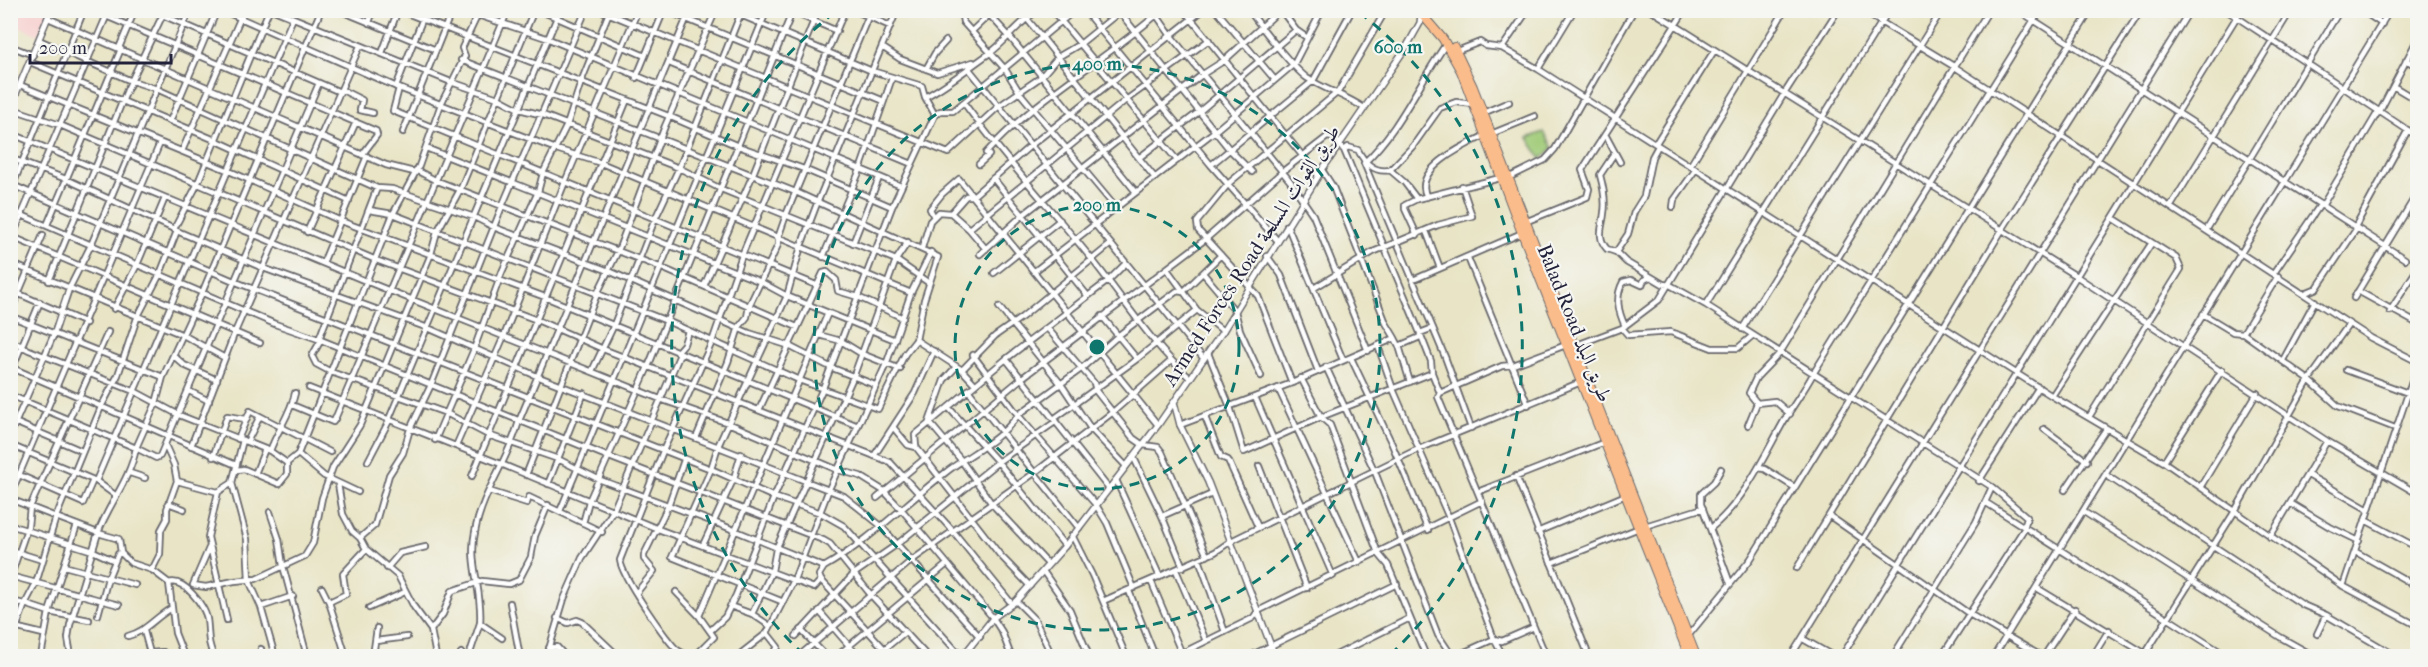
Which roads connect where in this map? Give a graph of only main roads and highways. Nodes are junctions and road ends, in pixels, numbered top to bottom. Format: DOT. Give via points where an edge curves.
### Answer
graph roads {
  1 [pos="1422,15"];
  2 [pos="1487,135"];
  3 [pos="1504,178"];
  4 [pos="1570,346"];
  5 [pos="1642,527"];
  6 [pos="1689,657"];
  7 [pos="1696,657"];
  1 -- 2 [label="highway, Balad Road طريق البلد" via="1446,44"];
  1 -- 2 [label="highway, Balad Road طريق البلد" via="1447,35 1457,51 1483,113"];
  2 -- 3 [label="highway, Balad Road طريق البلد"];
  3 -- 4 [label="highway, Balad Road طريق البلد" via="1522,233"];
  3 -- 4 [label="highway, Balad Road طريق البلد" via="1525,222"];
  4 -- 5 [label="highway, Balad Road طريق البلد"];
  4 -- 5 [label="highway, Balad Road طريق البلد" via="1581,382"];
  5 -- 6 [label="highway, Balad Road طريق البلد"];
  5 -- 7 [label="highway, Balad Road طريق البلد"];
}
